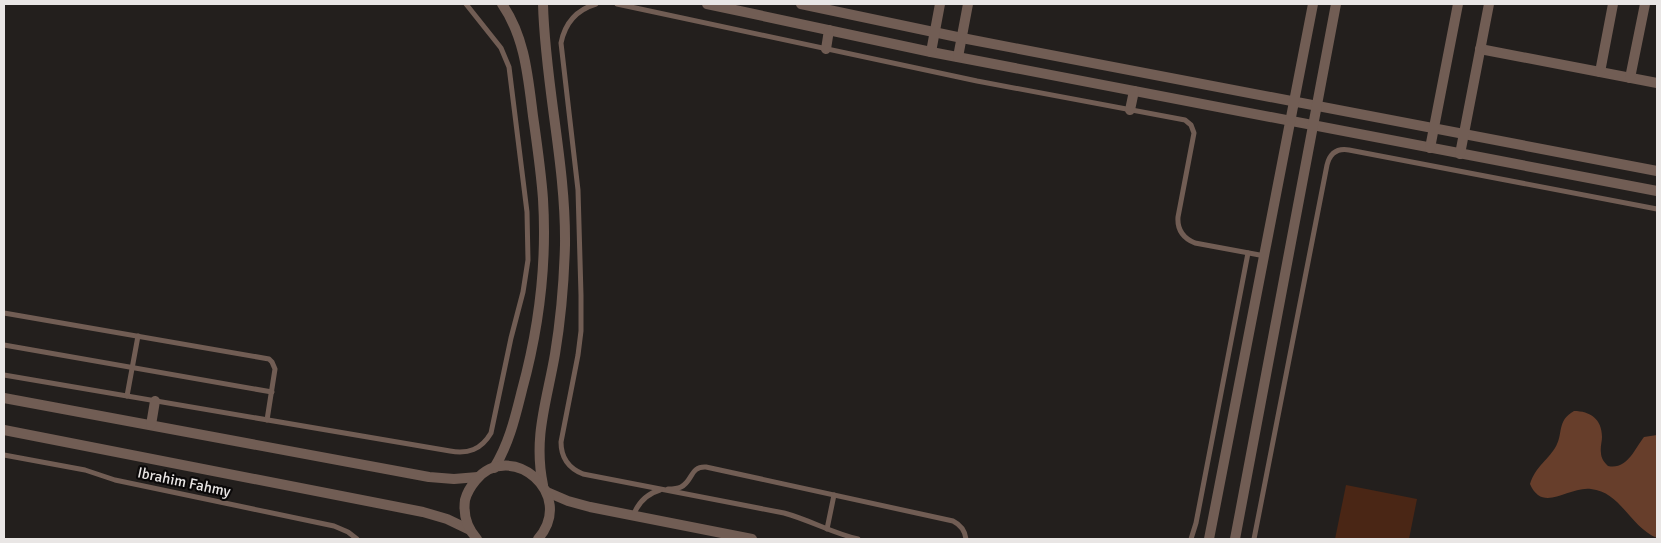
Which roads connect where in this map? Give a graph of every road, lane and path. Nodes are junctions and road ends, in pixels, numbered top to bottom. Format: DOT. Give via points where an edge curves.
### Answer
graph roads {
  1 [pos="466,4"];
  2 [pos="502,4"];
  3 [pos="543,4"];
  4 [pos="596,4"];
  5 [pos="618,4"];
  6 [pos="707,4"];
  7 [pos="801,4"];
  8 [pos="940,4"];
  9 [pos="968,4"];
  10 [pos="1313,4"];
  11 [pos="1336,4"];
  12 [pos="1458,4"];
  13 [pos="1489,4"];
  14 [pos="1613,4"];
  15 [pos="1645,4"];
  16 [pos="830,30"];
  17 [pos="935,33"];
  18 [pos="962,38"];
  19 [pos="826,49"];
  20 [pos="1480,49"];
  21 [pos="931,52"];
  22 [pos="958,57"];
  23 [pos="1600,72"];
  24 [pos="1630,78"];
  25 [pos="1657,83"];
  26 [pos="1134,91"];
  27 [pos="1294,102"];
  28 [pos="1316,106"];
  29 [pos="1130,110"];
  30 [pos="1291,121"];
  31 [pos="1313,125"];
  32 [pos="1434,128"];
  33 [pos="1464,134"];
  34 [pos="1430,148"];
  35 [pos="1460,154"];
  36 [pos="1657,171"];
  37 [pos="1657,192"];
  38 [pos="1657,209"];
  39 [pos="1248,253"];
  40 [pos="1265,256"];
  41 [pos="4,313"];
  42 [pos="138,336"];
  43 [pos="4,345"];
  44 [pos="132,368"];
  45 [pos="4,375"];
  46 [pos="272,392"];
  47 [pos="127,396"];
  48 [pos="4,398"];
  49 [pos="155,401"];
  50 [pos="267,420"];
  51 [pos="151,425"];
  52 [pos="4,430"];
  53 [pos="4,455"];
  54 [pos="494,468"];
  55 [pos="478,477"];
  56 [pos="545,489"];
  57 [pos="663,490"];
  58 [pos="834,495"];
  59 [pos="633,516"];
  60 [pos="827,529"];
  61 [pos="473,536"];
  62 [pos="357,539"];
  63 [pos="538,539"];
  64 [pos="752,539"];
  65 [pos="858,539"];
  66 [pos="966,539"];
  67 [pos="1191,539"];
  68 [pos="1209,539"];
  69 [pos="1235,539"];
  70 [pos="1254,539"];
  1 -- 50 [label="lane" via="501,48 509,67 528,228 524,292 491,433 481,446 458,452"];
  2 -- 54 [label="street" via="518,34 527,70 542,178 544,243 542,286 532,350 510,435"];
  3 -- 56 [label="street" via="546,54 562,176 565,243 559,331 538,444"];
  4 -- 57 [label="lane" via="579,11 572,18 561,43 578,190 581,295 578,355 561,449 566,462 576,471"];
  5 -- 19 [label="lane"];
  6 -- 16 [label="street"];
  7 -- 17 [label="street"];
  8 -- 17 [label="street"];
  9 -- 18 [label="street"];
  10 -- 27 [label="street"];
  11 -- 28 [label="street"];
  12 -- 32 [label="street"];
  13 -- 20 [label="street"];
  14 -- 23 [label="street"];
  15 -- 24 [label="street"];
  16 -- 19 [label="street"];
  16 -- 21 [label="street"];
  17 -- 18 [label="street"];
  17 -- 21 [label="street"];
  18 -- 22 [label="street"];
  18 -- 27 [label="street"];
  19 -- 29 [label="lane"];
  20 -- 23 [label="street"];
  20 -- 33 [label="street"];
  21 -- 22 [label="street"];
  22 -- 26 [label="street"];
  23 -- 24 [label="street"];
  24 -- 25 [label="street"];
  26 -- 29 [label="street"];
  26 -- 30 [label="street"];
  27 -- 28 [label="street"];
  27 -- 30 [label="street"];
  28 -- 31 [label="street"];
  28 -- 32 [label="street"];
  29 -- 39 [label="lane" via="1185,120 1192,125 1193,138 1178,217 1181,233 1195,243"];
  30 -- 31 [label="street"];
  30 -- 40 [label="street"];
  31 -- 34 [label="street"];
  31 -- 69 [label="street"];
  32 -- 33 [label="street"];
  32 -- 34 [label="street"];
  33 -- 35 [label="street"];
  33 -- 36 [label="street"];
  34 -- 35 [label="street"];
  35 -- 37 [label="street"];
  38 -- 70 [label="lane" via="1349,150 1334,152 1327,165"];
  39 -- 40 [label="lane"];
  39 -- 67 [label="lane"];
  40 -- 68 [label="street"];
  41 -- 42 [label="lane"];
  42 -- 44 [label="lane"];
  42 -- 46 [label="lane" via="269,359 275,370"];
  43 -- 44 [label="lane"];
  44 -- 46 [label="lane"];
  44 -- 47 [label="lane"];
  45 -- 47 [label="lane"];
  46 -- 50 [label="lane"];
  47 -- 49 [label="lane"];
  48 -- 51 [label="street"];
  49 -- 50 [label="lane"];
  49 -- 51 [label="street"];
  51 -- 55 [label="street" via="435,478"];
  52 -- 61 [label="street" via="423,512 447,519"];
  53 -- 62 [label="lane, Ibrahim Fahmy" via="334,526"];
  54 -- 55 [label="street"];
  54 -- 56 [label="street" via="526,471"];
  55 -- 61 [label="street" via="465,502 465,519"];
  56 -- 59 [label="street" via="579,504"];
  56 -- 63 [label="street" via="550,501 549,518"];
  57 -- 58 [label="lane" via="681,487 693,470 701,466"];
  57 -- 59 [label="lane" via="642,500"];
  57 -- 60 [label="lane" via="784,513"];
  58 -- 60 [label="lane"];
  58 -- 66 [label="lane" via="953,521 961,526"];
  59 -- 64 [label="street"];
  60 -- 65 [label="lane"];
}
